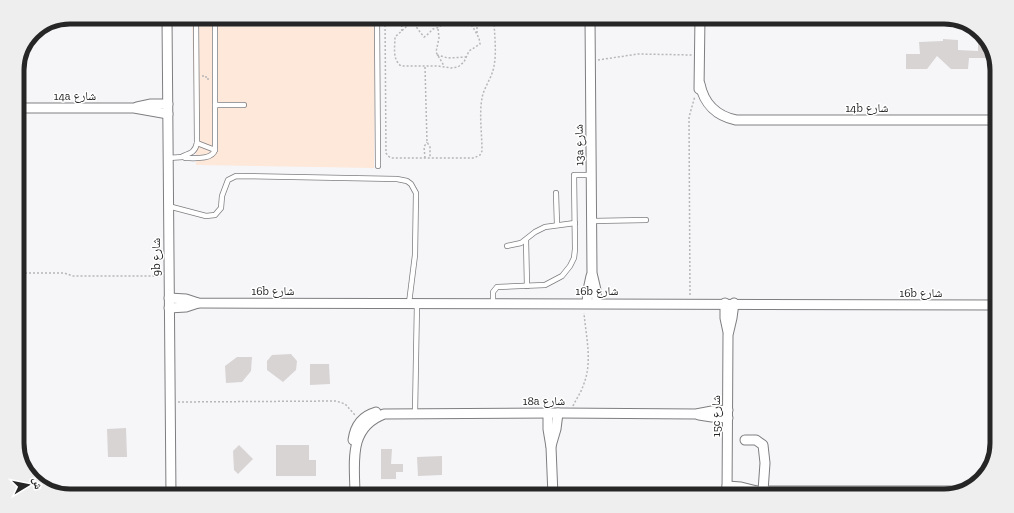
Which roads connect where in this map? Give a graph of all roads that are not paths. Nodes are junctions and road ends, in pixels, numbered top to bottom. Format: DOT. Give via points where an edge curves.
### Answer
graph roads {
  1 [pos="167,24"];
  2 [pos="196,24"];
  3 [pos="215,24"];
  4 [pos="377,24"];
  5 [pos="590,24"];
  6 [pos="700,24"];
  7 [pos="168,104"];
  8 [pos="244,104"];
  9 [pos="215,105"];
  10 [pos="24,108"];
  11 [pos="134,108"];
  12 [pos="168,114"];
  13 [pos="990,120"];
  14 [pos="197,143"];
  15 [pos="215,150"];
  16 [pos="183,157"];
  17 [pos="168,158"];
  18 [pos="378,166"];
  19 [pos="591,175"];
  20 [pos="556,193"];
  21 [pos="168,206"];
  22 [pos="646,220"];
  23 [pos="592,221"];
  24 [pos="575,223"];
  25 [pos="557,225"];
  26 [pos="526,240"];
  27 [pos="507,246"];
  28 [pos="592,273"];
  29 [pos="527,286"];
  30 [pos="169,303"];
  31 [pos="413,303"];
  32 [pos="493,303"];
  33 [pos="585,303"];
  34 [pos="597,303"];
  35 [pos="729,303"];
  36 [pos="990,305"];
  37 [pos="415,413"];
  38 [pos="548,413"];
  39 [pos="558,413"];
  40 [pos="728,414"];
  41 [pos="745,440"];
  42 [pos="551,447"];
  43 [pos="727,486"];
  44 [pos="171,489"];
  45 [pos="355,489"];
  46 [pos="553,489"];
  47 [pos="750,489"];
  48 [pos="760,489"];
  1 -- 7 [label="street, 9b شارع"];
  2 -- 14 [label="lane"];
  3 -- 9 [label="lane"];
  4 -- 18 [label="lane"];
  5 -- 19 [label="street, 13a شارع"];
  6 -- 13 [label="street, 14b شارع" via="700,84 713,117 724,121"];
  7 -- 11 [label="street, 14a شارع"];
  7 -- 12 [label="street, 9b شارع"];
  8 -- 9 [label="lane"];
  9 -- 15 [label="lane"];
  10 -- 11 [label="street, 14a شارع"];
  11 -- 12 [label="street, 14a شارع"];
  12 -- 17 [label="street, 9b شارع"];
  14 -- 15 [label="lane"];
  14 -- 16 [label="lane" via="194,151"];
  15 -- 16 [label="lane" via="214,154 208,157"];
  16 -- 17 [label="lane"];
  17 -- 21 [label="street, 9b شارع"];
  19 -- 23 [label="street, 13a شارع"];
  19 -- 24 [label="lane" via="574,175"];
  20 -- 25 [label="lane"];
  21 -- 30 [label="street, 9b شارع"];
  21 -- 31 [label="lane" via="206,216 215,215 221,208 228,180 236,176 407,181 416,193"];
  22 -- 23 [label="lane"];
  23 -- 28 [label="street, 13a شارع"];
  24 -- 25 [label="lane"];
  24 -- 29 [label="lane" via="575,254 566,272 551,283"];
  25 -- 26 [label="lane" via="540,229"];
  26 -- 27 [label="lane"];
  26 -- 29 [label="lane"];
  28 -- 33 [label="street, 13a شارع"];
  28 -- 34 [label="street, 13a شارع"];
  29 -- 32 [label="lane" via="497,287 493,292"];
  30 -- 31 [label="street, 16b شارع" via="186,299 198,303"];
  30 -- 44 [label="street, 9b شارع"];
  31 -- 32 [label="street, 16b شارع"];
  31 -- 37 [label="lane"];
  32 -- 33 [label="street, 16b شارع"];
  33 -- 34 [label="street, 16b شارع"];
  34 -- 35 [label="street, 16b شارع"];
  35 -- 36 [label="street, 16b شارع"];
  35 -- 40 [label="street, 15c شارع" via="732,318 728,335"];
  37 -- 38 [label="street, 18a شارع"];
  37 -- 45 [label="street, 18a شارع" via="391,413 377,417 362,424 354,433"];
  38 -- 39 [label="street, 18a شارع"];
  38 -- 42 [label="street"];
  39 -- 40 [label="street, 18a شارع" via="696,414 712,417"];
  39 -- 42 [label="street"];
  40 -- 43 [label="street, 15c شارع"];
  41 -- 48 [label="street" via="756,440 763,445 765,463"];
  42 -- 46 [label="street"];
  43 -- 47 [label="street"];
}
